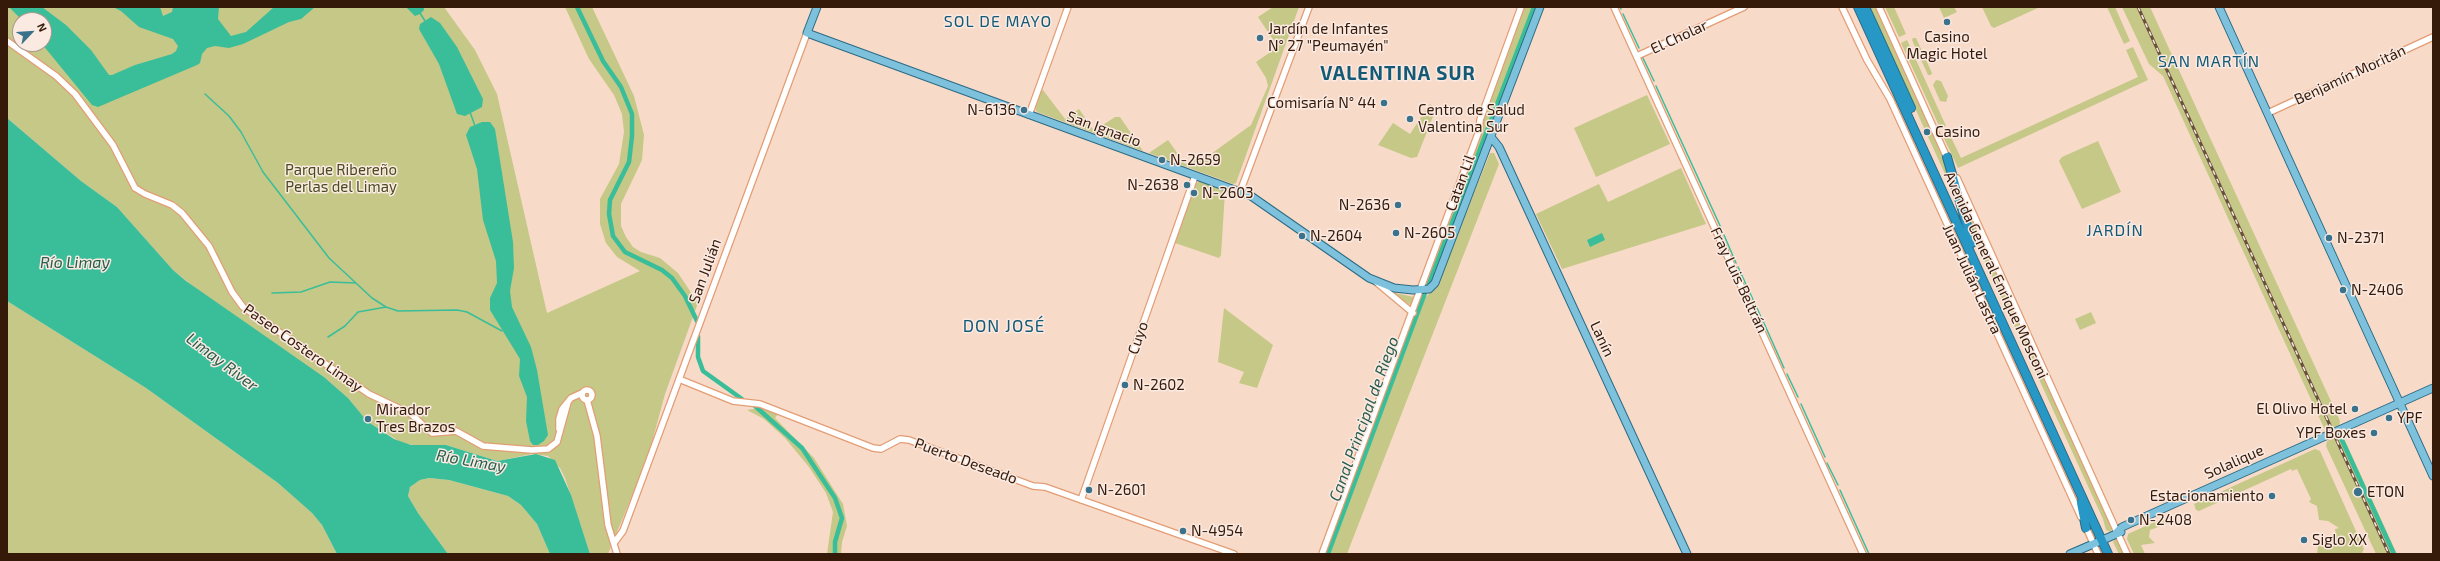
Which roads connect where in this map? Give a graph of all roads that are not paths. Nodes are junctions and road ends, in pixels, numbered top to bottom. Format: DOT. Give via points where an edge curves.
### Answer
graph roads {
  1 [pos="817,7"];
  2 [pos="1068,7"];
  3 [pos="1310,7"];
  4 [pos="1522,7"];
  5 [pos="1540,7"];
  6 [pos="1614,7"];
  7 [pos="1744,7"];
  8 [pos="1842,7"];
  9 [pos="1858,7"];
  10 [pos="1865,7"];
  11 [pos="1879,7"];
  12 [pos="2219,7"];
  13 [pos="807,33"];
  14 [pos="2433,37"];
  15 [pos="7,41"];
  16 [pos="1637,56"];
  17 [pos="2268,113"];
  18 [pos="1029,115"];
  19 [pos="1490,136"];
  20 [pos="1947,157"];
  21 [pos="1195,176"];
  22 [pos="1240,192"];
  23 [pos="1972,243"];
  24 [pos="1374,281"];
  25 [pos="1421,290"];
  26 [pos="1413,312"];
  27 [pos="679,379"];
  28 [pos="2433,388"];
  29 [pos="2400,403"];
  30 [pos="2433,476"];
  31 [pos="2074,479"];
  32 [pos="1081,500"];
  33 [pos="2086,528"];
  34 [pos="2117,532"];
  35 [pos="2104,538"];
  36 [pos="614,543"];
  37 [pos="2093,543"];
  38 [pos="617,554"];
  39 [pos="1234,554"];
  40 [pos="1322,554"];
  41 [pos="1687,554"];
  42 [pos="1863,554"];
  43 [pos="2070,554"];
  44 [pos="2098,554"];
  45 [pos="2108,554"];
  46 [pos="2114,554"];
  47 [pos="2127,554"];
  1 -- 13 [label="main road, San Julián"];
  2 -- 18 [label="street"];
  3 -- 22 [label="street"];
  4 -- 25 [label="street, Catan Lil"];
  5 -- 19 [label="main road"];
  6 -- 16 [label="street, Fray Luis Beltrán"];
  7 -- 16 [label="street, El Cholar"];
  8 -- 33 [label="street, Juan Julián Lastra" via="1867,60 1890,98"];
  9 -- 31 [label="highway, Avenida General Enrique Mosconi"];
  10 -- 23 [label="highway, Avenida General Enrique Mosconi"];
  11 -- 20 [label="street"];
  12 -- 17 [label="main road"];
  13 -- 18 [label="main road, San Ignacio"];
  13 -- 27 [label="street, San Julián"];
  14 -- 17 [label="street, Benjamín Moritán"];
  15 -- 36 [label="street, Paseo Costero Limay" via="56,76 75,94 113,145 136,188 144,194 172,205 182,214 209,246 232,292 243,307 369,394 414,416 430,432 456,431 480,445 532,450 554,446 559,437 559,416 568,402 586,390 590,392 590,398 587,400 597,436 608,525"];
  16 -- 42 [label="street, Fray Luis Beltrán"];
  17 -- 29 [label="main road"];
  18 -- 21 [label="main road, San Ignacio"];
  19 -- 25 [label="main road" via="1435,283 1429,289"];
  19 -- 41 [label="main road, Lanín" via="1501,150"];
  20 -- 23 [label="highway"];
  20 -- 34 [label="street"];
  21 -- 22 [label="main road, San Ignacio"];
  21 -- 32 [label="street, Cuyo"];
  22 -- 24 [label="main road, San Ignacio" via="1264,203"];
  23 -- 35 [label="highway, Avenida General Enrique Mosconi"];
  24 -- 25 [label="main road, San Ignacio" via="1394,288"];
  24 -- 26 [label="street, San Ignacio"];
  25 -- 26 [label="street, Catan Lil"];
  26 -- 40 [label="street, Catan Lil"];
  27 -- 32 [label="street, Puerto Deseado" via="734,401 760,404 873,448 881,449 897,440 906,439 1033,486 1045,487"];
  27 -- 36 [label="street, San Julián" via="623,531"];
  28 -- 29 [label="main road, Solalique"];
  29 -- 30 [label="main road"];
  29 -- 34 [label="main road, Solalique" via="2320,439 2316,444"];
  31 -- 33 [label="highway"];
  31 -- 35 [label="highway, Avenida General Enrique Mosconi"];
  32 -- 39 [label="street, Puerto Deseado"];
  33 -- 37 [label="street, Juan Julián Lastra"];
  34 -- 35 [label="main road, Solalique"];
  34 -- 47 [label="street"];
  35 -- 37 [label="main road, Solalique"];
  35 -- 45 [label="highway, Avenida General Enrique Mosconi"];
  35 -- 46 [label="highway, Avenida General Enrique Mosconi"];
  36 -- 38 [label="street, Paseo Costero Limay"];
  37 -- 43 [label="main road, Solalique"];
  37 -- 44 [label="street, Juan Julián Lastra"];
}
